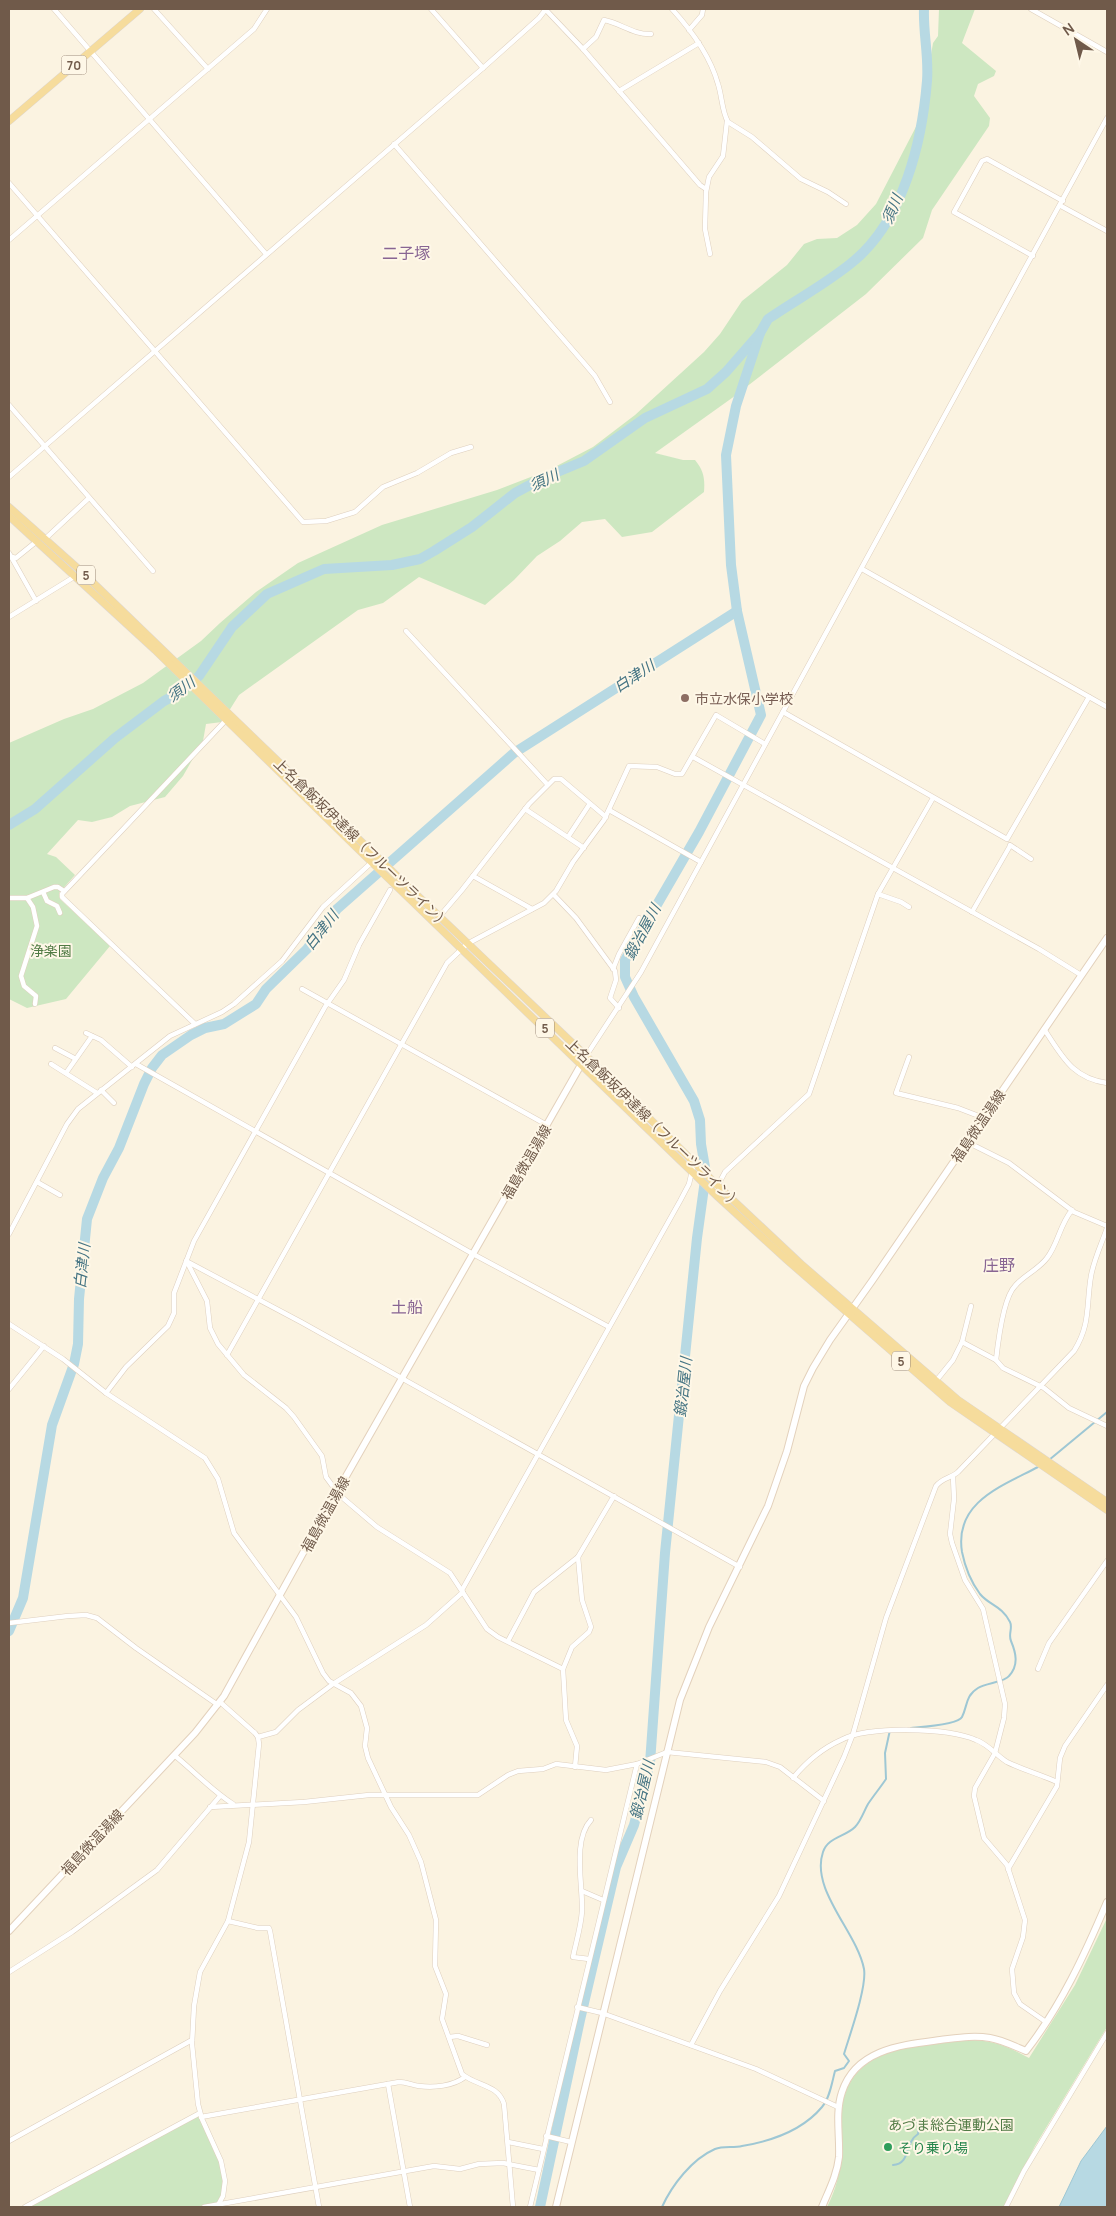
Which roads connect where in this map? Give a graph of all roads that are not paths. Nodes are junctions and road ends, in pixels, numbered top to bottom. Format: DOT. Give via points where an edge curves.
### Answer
graph roads {
  1 [pos="54,9"];
  2 [pos="140,9"];
  3 [pos="154,9"];
  4 [pos="267,9"];
  5 [pos="432,9"];
  6 [pos="546,9"];
  7 [pos="672,9"];
  8 [pos="703,9"];
  9 [pos="1031,9"];
  10 [pos="689,30"];
  11 [pos="651,34"];
  12 [pos="699,43"];
  13 [pos="583,49"];
  14 [pos="90,51"];
  15 [pos="1107,52"];
  16 [pos="483,68"];
  17 [pos="208,69"];
  18 [pos="619,91"];
  19 [pos="1107,118"];
  20 [pos="150,119"];
  21 [pos="9,121"];
  22 [pos="727,121"];
  23 [pos="394,144"];
  24 [pos="9,183"];
  25 [pos="706,189"];
  26 [pos="846,204"];
  27 [pos="1062,204"];
  28 [pos="37,216"];
  29 [pos="1107,231"];
  30 [pos="9,240"];
  31 [pos="266,254"];
  32 [pos="710,254"];
  33 [pos="1033,256"];
  34 [pos="154,351"];
  35 [pos="610,402"];
  36 [pos="9,405"];
  37 [pos="44,446"];
  38 [pos="471,447"];
  39 [pos="9,477"];
  40 [pos="89,498"];
  41 [pos="9,507"];
  42 [pos="9,516"];
  43 [pos="41,540"];
  44 [pos="10,556"];
  45 [pos="862,569"];
  46 [pos="153,571"];
  47 [pos="79,574"];
  48 [pos="36,601"];
  49 [pos="9,617"];
  50 [pos="406,631"];
  51 [pos="204,695"];
  52 [pos="1089,697"];
  53 [pos="1107,707"];
  54 [pos="783,712"];
  55 [pos="226,720"];
  56 [pos="764,744"];
  57 [pos="693,757"];
  58 [pos="547,784"];
  59 [pos="743,784"];
  60 [pos="933,798"];
  61 [pos="589,804"];
  62 [pos="525,809"];
  63 [pos="610,810"];
  64 [pos="606,817"];
  65 [pos="568,837"];
  66 [pos="1007,839"];
  67 [pos="1010,846"];
  68 [pos="584,848"];
  69 [pos="1031,859"];
  70 [pos="376,861"];
  71 [pos="701,862"];
  72 [pos="893,868"];
  73 [pos="473,876"];
  74 [pos="394,884"];
  75 [pos="43,892"];
  76 [pos="64,892"];
  77 [pos="554,894"];
  78 [pos="878,894"];
  79 [pos="9,898"];
  80 [pos="27,898"];
  81 [pos="909,908"];
  82 [pos="532,909"];
  83 [pos="972,912"];
  84 [pos="60,913"];
  85 [pos="439,917"];
  86 [pos="638,918"];
  87 [pos="1107,938"];
  88 [pos="464,946"];
  89 [pos="613,969"];
  90 [pos="1082,975"];
  91 [pos="302,989"];
  92 [pos="35,1004"];
  93 [pos="329,1004"];
  94 [pos="618,1008"];
  95 [pos="196,1024"];
  96 [pos="1044,1029"];
  97 [pos="86,1033"];
  98 [pos="92,1036"];
  99 [pos="402,1045"];
  100 [pos="55,1048"];
  101 [pos="586,1056"];
  102 [pos="909,1057"];
  103 [pos="74,1058"];
  104 [pos="581,1063"];
  105 [pos="51,1064"];
  106 [pos="134,1065"];
  107 [pos="66,1073"];
  108 [pos="1107,1083"];
  109 [pos="99,1092"];
  110 [pos="114,1103"];
  111 [pos="984,1118"];
  112 [pos="547,1125"];
  113 [pos="257,1131"];
  114 [pos="968,1142"];
  115 [pos="695,1168"];
  116 [pos="330,1173"];
  117 [pos="37,1182"];
  118 [pos="715,1188"];
  119 [pos="60,1195"];
  120 [pos="1072,1210"];
  121 [pos="1107,1227"];
  122 [pos="9,1234"];
  123 [pos="473,1254"];
  124 [pos="186,1261"];
  125 [pos="259,1299"];
  126 [pos="971,1306"];
  127 [pos="851,1312"];
  128 [pos="9,1324"];
  129 [pos="609,1327"];
  130 [pos="962,1342"];
  131 [pos="44,1346"];
  132 [pos="227,1355"];
  133 [pos="996,1360"];
  134 [pos="402,1380"];
  135 [pos="936,1381"];
  136 [pos="9,1388"];
  137 [pos="1041,1388"];
  138 [pos="106,1393"];
  139 [pos="1107,1426"];
  140 [pos="997,1431"];
  141 [pos="538,1454"];
  142 [pos="953,1476"];
  143 [pos="337,1492"];
  144 [pos="614,1496"];
  145 [pos="1107,1502"];
  146 [pos="1107,1510"];
  147 [pos="578,1557"];
  148 [pos="1107,1561"];
  149 [pos="740,1567"];
  150 [pos="462,1591"];
  151 [pos="280,1594"];
  152 [pos="9,1623"];
  153 [pos="508,1642"];
  154 [pos="563,1669"];
  155 [pos="1038,1669"];
  156 [pos="333,1684"];
  157 [pos="1107,1685"];
  158 [pos="219,1703"];
  159 [pos="853,1736"];
  160 [pos="258,1738"];
  161 [pos="666,1752"];
  162 [pos="995,1753"];
  163 [pos="174,1755"];
  164 [pos="637,1764"];
  165 [pos="575,1767"];
  166 [pos="793,1778"];
  167 [pos="1057,1782"];
  168 [pos="220,1796"];
  169 [pos="385,1796"];
  170 [pos="824,1801"];
  171 [pos="233,1804"];
  172 [pos="254,1805"];
  173 [pos="210,1807"];
  174 [pos="591,1820"];
  175 [pos="1008,1870"];
  176 [pos="582,1892"];
  177 [pos="603,1900"];
  178 [pos="1107,1902"];
  179 [pos="228,1921"];
  180 [pos="9,1931"];
  181 [pos="589,1959"];
  182 [pos="9,1972"];
  183 [pos="579,2008"];
  184 [pos="599,2012"];
  185 [pos="1046,2022"];
  186 [pos="1107,2033"];
  187 [pos="449,2037"];
  188 [pos="192,2040"];
  189 [pos="487,2045"];
  190 [pos="691,2045"];
  191 [pos="465,2077"];
  192 [pos="388,2084"];
  193 [pos="301,2100"];
  194 [pos="838,2107"];
  195 [pos="200,2115"];
  196 [pos="549,2136"];
  197 [pos="9,2141"];
  198 [pos="568,2141"];
  199 [pos="508,2142"];
  200 [pos="543,2149"];
  201 [pos="510,2164"];
  202 [pos="539,2170"];
  203 [pos="404,2171"];
  204 [pos="316,2187"];
  205 [pos="218,2206"];
  206 [pos="25,2207"];
  207 [pos="204,2207"];
  208 [pos="320,2207"];
  209 [pos="410,2207"];
  210 [pos="513,2207"];
  211 [pos="530,2207"];
  212 [pos="556,2207"];
  213 [pos="822,2207"];
  214 [pos="1006,2207"];
  1 -- 14 [label="street"];
  2 -- 14 [label="main road, 70"];
  3 -- 17 [label="street"];
  4 -- 17 [label="street" via="254,29"];
  5 -- 16 [label="street"];
  6 -- 13 [label="street"];
  6 -- 16 [label="street"];
  7 -- 10 [label="street"];
  8 -- 10 [label="street"];
  9 -- 15 [label="street"];
  10 -- 12 [label="street"];
  11 -- 13 [label="street" via="604,20 596,37"];
  12 -- 18 [label="street"];
  12 -- 22 [label="street" via="712,66"];
  13 -- 18 [label="street"];
  14 -- 20 [label="street"];
  14 -- 21 [label="main road, 70"];
  16 -- 23 [label="street"];
  17 -- 20 [label="street"];
  18 -- 25 [label="street"];
  19 -- 27 [label="street"];
  20 -- 28 [label="street"];
  20 -- 31 [label="street"];
  22 -- 25 [label="street" via="723,156 709,177"];
  22 -- 26 [label="street" via="752,137 801,180"];
  23 -- 31 [label="street"];
  23 -- 35 [label="street" via="584,363"];
  24 -- 28 [label="street"];
  25 -- 32 [label="street" via="705,229"];
  27 -- 29 [label="street"];
  27 -- 33 [label="street"];
  27 -- 33 [label="street" via="987,159 982,161 954,212"];
  28 -- 30 [label="street"];
  28 -- 34 [label="street"];
  31 -- 34 [label="street"];
  33 -- 45 [label="street"];
  34 -- 37 [label="street"];
  34 -- 38 [label="street" via="303,522 326,521 355,512 383,487 418,473 451,453"];
  36 -- 37 [label="street"];
  37 -- 39 [label="street"];
  37 -- 40 [label="street"];
  40 -- 43 [label="street"];
  40 -- 46 [label="street"];
  41 -- 43 [label="main road, 上名倉飯坂伊達線（フルーツライン） / 5"];
  42 -- 43 [label="main road, 上名倉飯坂伊達線（フルーツライン） / 5"];
  43 -- 44 [label="street" via="16,558"];
  43 -- 47 [label="main road, 上名倉飯坂伊達線（フルーツライン） / 5"];
  44 -- 48 [label="street"];
  45 -- 52 [label="street"];
  45 -- 54 [label="street"];
  47 -- 48 [label="street"];
  47 -- 51 [label="main road, 上名倉飯坂伊達線（フルーツライン） / 5"];
  48 -- 49 [label="street"];
  50 -- 58 [label="street"];
  51 -- 55 [label="main road, 上名倉飯坂伊達線（フルーツライン） / 5"];
  51 -- 70 [label="main road, 上名倉飯坂伊達線（フルーツライン） / 5"];
  52 -- 53 [label="street"];
  52 -- 66 [label="street"];
  54 -- 56 [label="street"];
  54 -- 60 [label="street"];
  55 -- 70 [label="main road, 上名倉飯坂伊達線（フルーツライン） / 5"];
  55 -- 76 [label="street"];
  56 -- 57 [label="street" via="716,715"];
  56 -- 59 [label="street"];
  57 -- 59 [label="street"];
  57 -- 63 [label="street" via="685,771 678,775 660,767 629,766"];
  58 -- 61 [label="street" via="559,778"];
  58 -- 62 [label="street"];
  59 -- 71 [label="street"];
  59 -- 72 [label="street"];
  60 -- 66 [label="street"];
  60 -- 72 [label="street"];
  61 -- 64 [label="street"];
  61 -- 65 [label="street"];
  62 -- 65 [label="street"];
  62 -- 73 [label="street"];
  63 -- 64 [label="street"];
  63 -- 71 [label="street"];
  64 -- 68 [label="street"];
  65 -- 68 [label="street"];
  66 -- 67 [label="street"];
  67 -- 69 [label="street"];
  67 -- 83 [label="street"];
  68 -- 77 [label="street"];
  70 -- 74 [label="main road, 上名倉飯坂伊達線（フルーツライン） / 5"];
  70 -- 95 [label="street" via="323,907 276,966 228,1008"];
  71 -- 94 [label="street"];
  72 -- 78 [label="street"];
  72 -- 83 [label="street"];
  73 -- 82 [label="street"];
  73 -- 85 [label="street"];
  74 -- 85 [label="main road, 上名倉飯坂伊達線（フルーツライン） / 5"];
  74 -- 88 [label="main road, 上名倉飯坂伊達線（フルーツライン） / 5"];
  74 -- 93 [label="street"];
  75 -- 76 [label="street" via="54,886"];
  75 -- 80 [label="street"];
  75 -- 84 [label="street"];
  76 -- 95 [label="street" via="62,897"];
  77 -- 82 [label="street" via="544,904"];
  77 -- 89 [label="street"];
  78 -- 81 [label="street"];
  78 -- 118 [label="street" via="809,1094 725,1172"];
  79 -- 80 [label="street"];
  80 -- 92 [label="street" via="33,907 37,926 21,976 24,986 36,996"];
  82 -- 88 [label="street"];
  83 -- 90 [label="street"];
  85 -- 88 [label="main road, 上名倉飯坂伊達線（フルーツライン） / 5"];
  86 -- 89 [label="street"];
  87 -- 90 [label="main road, 福島微温湯線"];
  88 -- 99 [label="street" via="443,968"];
  88 -- 101 [label="main road, 上名倉飯坂伊達線（フルーツライン） / 5"];
  88 -- 104 [label="main road, 上名倉飯坂伊達線（フルーツライン） / 5"];
  89 -- 94 [label="street" via="616,980 610,998"];
  90 -- 96 [label="main road, 福島微温湯線"];
  91 -- 93 [label="street"];
  93 -- 99 [label="street"];
  93 -- 113 [label="street"];
  94 -- 101 [label="street"];
  95 -- 106 [label="street" via="170,1036"];
  96 -- 108 [label="street" via="1072,1069"];
  96 -- 111 [label="main road, 福島微温湯線"];
  97 -- 98 [label="street"];
  98 -- 103 [label="street"];
  98 -- 106 [label="street"];
  99 -- 112 [label="street"];
  99 -- 116 [label="street"];
  100 -- 103 [label="street"];
  101 -- 104 [label="main road, 福島微温湯線"];
  101 -- 115 [label="main road, 上名倉飯坂伊達線（フルーツライン） / 5"];
  102 -- 111 [label="street" via="896,1093 958,1108"];
  103 -- 107 [label="street"];
  104 -- 112 [label="main road, 福島微温湯線"];
  104 -- 115 [label="main road, 上名倉飯坂伊達線（フルーツライン） / 5"];
  105 -- 107 [label="street"];
  106 -- 109 [label="street"];
  106 -- 113 [label="street"];
  107 -- 109 [label="street"];
  109 -- 110 [label="street"];
  109 -- 117 [label="street" via="70,1118"];
  111 -- 114 [label="main road, 福島微温湯線"];
  112 -- 123 [label="main road, 福島微温湯線"];
  113 -- 116 [label="street"];
  113 -- 124 [label="street" via="194,1241"];
  114 -- 120 [label="street" via="1005,1161"];
  114 -- 127 [label="main road, 福島微温湯線"];
  115 -- 118 [label="main road, 上名倉飯坂伊達線（フルーツライン） / 5"];
  115 -- 129 [label="street" via="680,1201"];
  116 -- 123 [label="street"];
  116 -- 125 [label="street"];
  117 -- 119 [label="street"];
  117 -- 122 [label="street"];
  118 -- 127 [label="main road, 上名倉飯坂伊達線（フルーツライン） / 5"];
  120 -- 121 [label="street"];
  120 -- 133 [label="street" via="1046,1259 1010,1293"];
  121 -- 137 [label="street" via="1091,1276 1088,1318 1082,1338"];
  123 -- 129 [label="street"];
  123 -- 134 [label="main road, 福島微温湯線"];
  124 -- 125 [label="street"];
  124 -- 132 [label="street" via="207,1301 212,1334"];
  124 -- 138 [label="street" via="174,1293 173,1318 121,1372"];
  125 -- 132 [label="street"];
  125 -- 134 [label="street"];
  126 -- 130 [label="street"];
  127 -- 135 [label="main road, 上名倉飯坂伊達線（フルーツライン） / 5"];
  127 -- 140 [label="main road, 上名倉飯坂伊達線（フルーツライン） / 5" via="950,1402"];
  127 -- 149 [label="main road, 福島微温湯線" via="821,1352 804,1386 774,1489"];
  128 -- 131 [label="street"];
  129 -- 141 [label="street"];
  130 -- 133 [label="street"];
  130 -- 135 [label="street"];
  131 -- 136 [label="street"];
  131 -- 138 [label="street"];
  132 -- 143 [label="street" via="244,1375 294,1417 322,1456 326,1477"];
  133 -- 137 [label="street" via="1003,1368"];
  134 -- 141 [label="street"];
  134 -- 143 [label="main road, 福島微温湯線"];
  135 -- 140 [label="main road, 上名倉飯坂伊達線（フルーツライン） / 5"];
  137 -- 139 [label="street" via="1069,1408"];
  137 -- 140 [label="street"];
  138 -- 151 [label="street" via="205,1458 218,1479 234,1533"];
  140 -- 142 [label="street"];
  140 -- 145 [label="main road, 上名倉飯坂伊達線（フルーツライン） / 5"];
  140 -- 146 [label="main road, 上名倉飯坂伊達線（フルーツライン） / 5"];
  141 -- 144 [label="street"];
  141 -- 150 [label="street"];
  142 -- 159 [label="street" via="936,1486 914,1540 886,1618"];
  142 -- 162 [label="street" via="952,1543 965,1580 983,1609 1004,1700 1004,1718"];
  143 -- 150 [label="street" via="377,1527 447,1570"];
  143 -- 151 [label="main road, 福島微温湯線"];
  144 -- 147 [label="street"];
  144 -- 149 [label="street"];
  147 -- 153 [label="street" via="536,1590"];
  147 -- 154 [label="street" via="582,1600 591,1627 572,1647"];
  148 -- 155 [label="street" via="1049,1643"];
  149 -- 161 [label="main road, 福島微温湯線" via="690,1672"];
  150 -- 153 [label="street" via="483,1626"];
  150 -- 156 [label="street" via="426,1625"];
  151 -- 156 [label="street" via="301,1625 318,1665"];
  151 -- 158 [label="main road, 福島微温湯線"];
  152 -- 158 [label="street" via="68,1616 97,1618"];
  153 -- 154 [label="street"];
  154 -- 165 [label="street" via="566,1720 577,1746"];
  156 -- 160 [label="street" via="298,1710 276,1732"];
  156 -- 169 [label="street" via="351,1693 361,1706 367,1728 367,1754"];
  157 -- 167 [label="street" via="1065,1746"];
  158 -- 160 [label="street"];
  158 -- 163 [label="main road, 福島微温湯線"];
  159 -- 162 [label="street" via="887,1731 942,1732 978,1740"];
  159 -- 166 [label="street" via="816,1754"];
  159 -- 170 [label="street"];
  160 -- 172 [label="street"];
  161 -- 164 [label="street"];
  161 -- 166 [label="street" via="766,1762 780,1767"];
  161 -- 184 [label="main road, 福島微温湯線"];
  162 -- 167 [label="street" via="1008,1762"];
  162 -- 175 [label="street" via="974,1796 984,1838"];
  163 -- 168 [label="street"];
  163 -- 180 [label="main road, 福島微温湯線"];
  164 -- 165 [label="street" via="606,1770"];
  164 -- 177 [label="street"];
  165 -- 169 [label="street" via="556,1764 543,1769 518,1771 478,1795"];
  166 -- 170 [label="street"];
  167 -- 175 [label="street" via="1046,1808"];
  168 -- 171 [label="street"];
  168 -- 173 [label="street"];
  169 -- 172 [label="street"];
  169 -- 187 [label="street" via="413,1843 428,1886 436,1920 435,1966 446,1994 442,2015"];
  170 -- 190 [label="street" via="779,1896"];
  171 -- 172 [label="street"];
  171 -- 173 [label="street"];
  172 -- 179 [label="street" via="250,1840"];
  173 -- 182 [label="street" via="157,1870 79,1927"];
  174 -- 176 [label="street" via="582,1845 579,1871"];
  175 -- 185 [label="street" via="1026,1920 1012,1969 1014,1993 1020,2004"];
  176 -- 177 [label="street"];
  176 -- 181 [label="street" via="580,1928 573,1957"];
  177 -- 181 [label="street"];
  178 -- 185 [label="main road" via="1072,1978"];
  179 -- 188 [label="street" via="200,1972"];
  179 -- 193 [label="street" via="269,1928"];
  181 -- 183 [label="street"];
  183 -- 184 [label="street"];
  183 -- 196 [label="street"];
  184 -- 190 [label="street"];
  184 -- 198 [label="main road, 福島微温湯線"];
  185 -- 194 [label="main road" via="1026,2051 990,2038 966,2036 878,2052 849,2077"];
  186 -- 214 [label="street" via="1024,2171"];
  187 -- 189 [label="street" via="458,2036"];
  187 -- 191 [label="street"];
  188 -- 195 [label="street"];
  188 -- 197 [label="street"];
  190 -- 194 [label="street" via="756,2069"];
  191 -- 192 [label="street" via="433,2087 402,2082"];
  191 -- 199 [label="street" via="492,2088 502,2097"];
  192 -- 193 [label="street"];
  192 -- 203 [label="street"];
  193 -- 195 [label="street"];
  193 -- 204 [label="street"];
  194 -- 213 [label="main road" via="837,2166 834,2182"];
  195 -- 205 [label="street" via="223,2170 224,2191"];
  195 -- 206 [label="street"];
  196 -- 198 [label="street"];
  196 -- 200 [label="street"];
  198 -- 212 [label="main road, 福島微温湯線"];
  199 -- 200 [label="street"];
  199 -- 201 [label="street"];
  200 -- 202 [label="street"];
  201 -- 202 [label="street"];
  201 -- 203 [label="street" via="489,2163 457,2169 434,2166"];
  201 -- 210 [label="street"];
  202 -- 211 [label="street"];
  203 -- 204 [label="street"];
  203 -- 209 [label="street"];
  204 -- 205 [label="street"];
  204 -- 208 [label="street"];
  205 -- 207 [label="street"];
}
